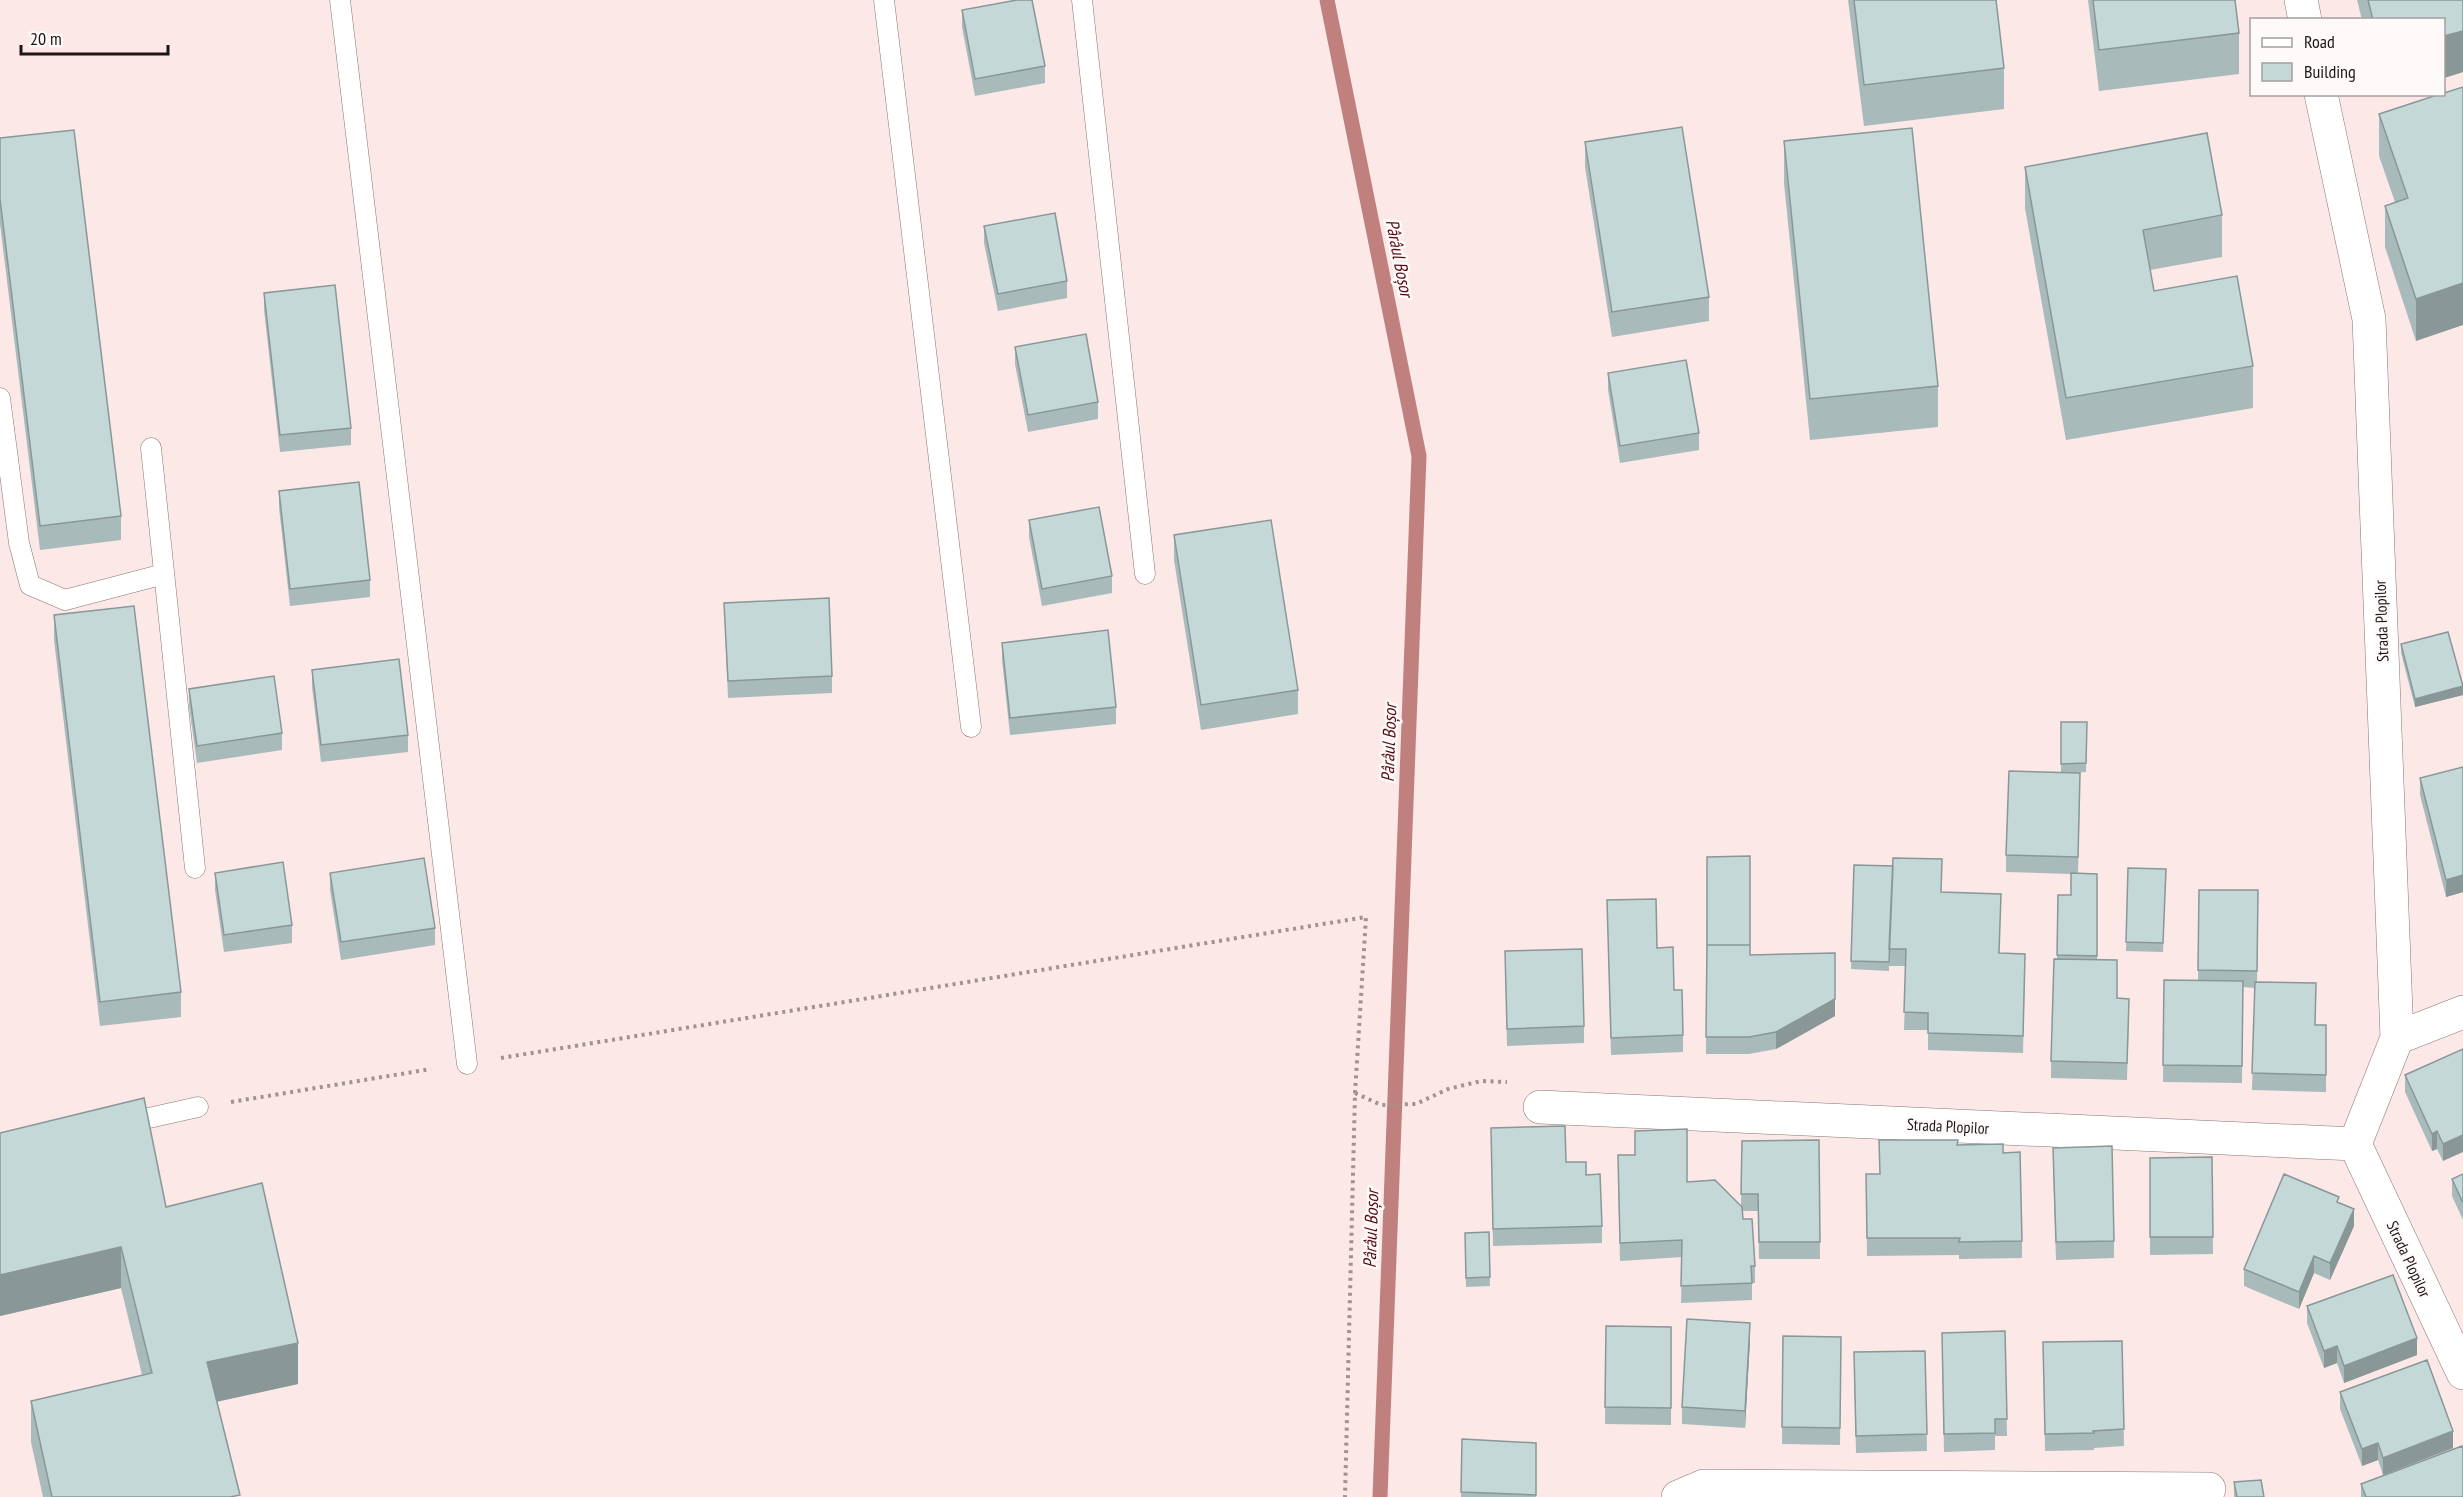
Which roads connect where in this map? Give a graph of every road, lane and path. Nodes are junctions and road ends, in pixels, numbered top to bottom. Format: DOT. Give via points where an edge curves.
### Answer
graph roads {
  1 [pos="340,0"];
  2 [pos="884,0"];
  3 [pos="1082,0"];
  4 [pos="2301,0"];
  5 [pos="2305,18"];
  6 [pos="2321,96"];
  7 [pos="0,398"];
  8 [pos="151,448"];
  9 [pos="164,574"];
  10 [pos="1145,574"];
  11 [pos="971,727"];
  12 [pos="195,868"];
  13 [pos="2463,1012"];
  14 [pos="2397,1038"];
  15 [pos="467,1064"];
  16 [pos="1355,1093"];
  17 [pos="198,1107"];
  18 [pos="1540,1107"];
  19 [pos="105,1127"];
  20 [pos="2355,1144"];
  21 [pos="2463,1373"];
  22 [pos="2210,1489"];
  23 [pos="1345,1497"];
  24 [pos="1678,1497"];
  1 -- 15 [label="lane"];
  2 -- 11 [label="lane"];
  3 -- 10 [label="lane"];
  4 -- 5 [label="street"];
  6 -- 14 [label="street, Strada Plopilor" via="2369,319"];
  7 -- 9 [label="lane" via="19,543 30,585 65,600"];
  8 -- 9 [label="lane"];
  9 -- 12 [label="lane"];
  13 -- 14 [label="street"];
  14 -- 20 [label="street, Strada Plopilor"];
  15 -- 16 [label="path" via="1366,917"];
  15 -- 17 [label="path"];
  16 -- 18 [label="path" via="1381,1105 1416,1104 1448,1089 1480,1081 1531,1082"];
  16 -- 23 [label="path"];
  17 -- 19 [label="lane"];
  18 -- 20 [label="street, Strada Plopilor"];
  20 -- 21 [label="street, Strada Plopilor"];
  22 -- 24 [label="street" via="1704,1486"];
}
